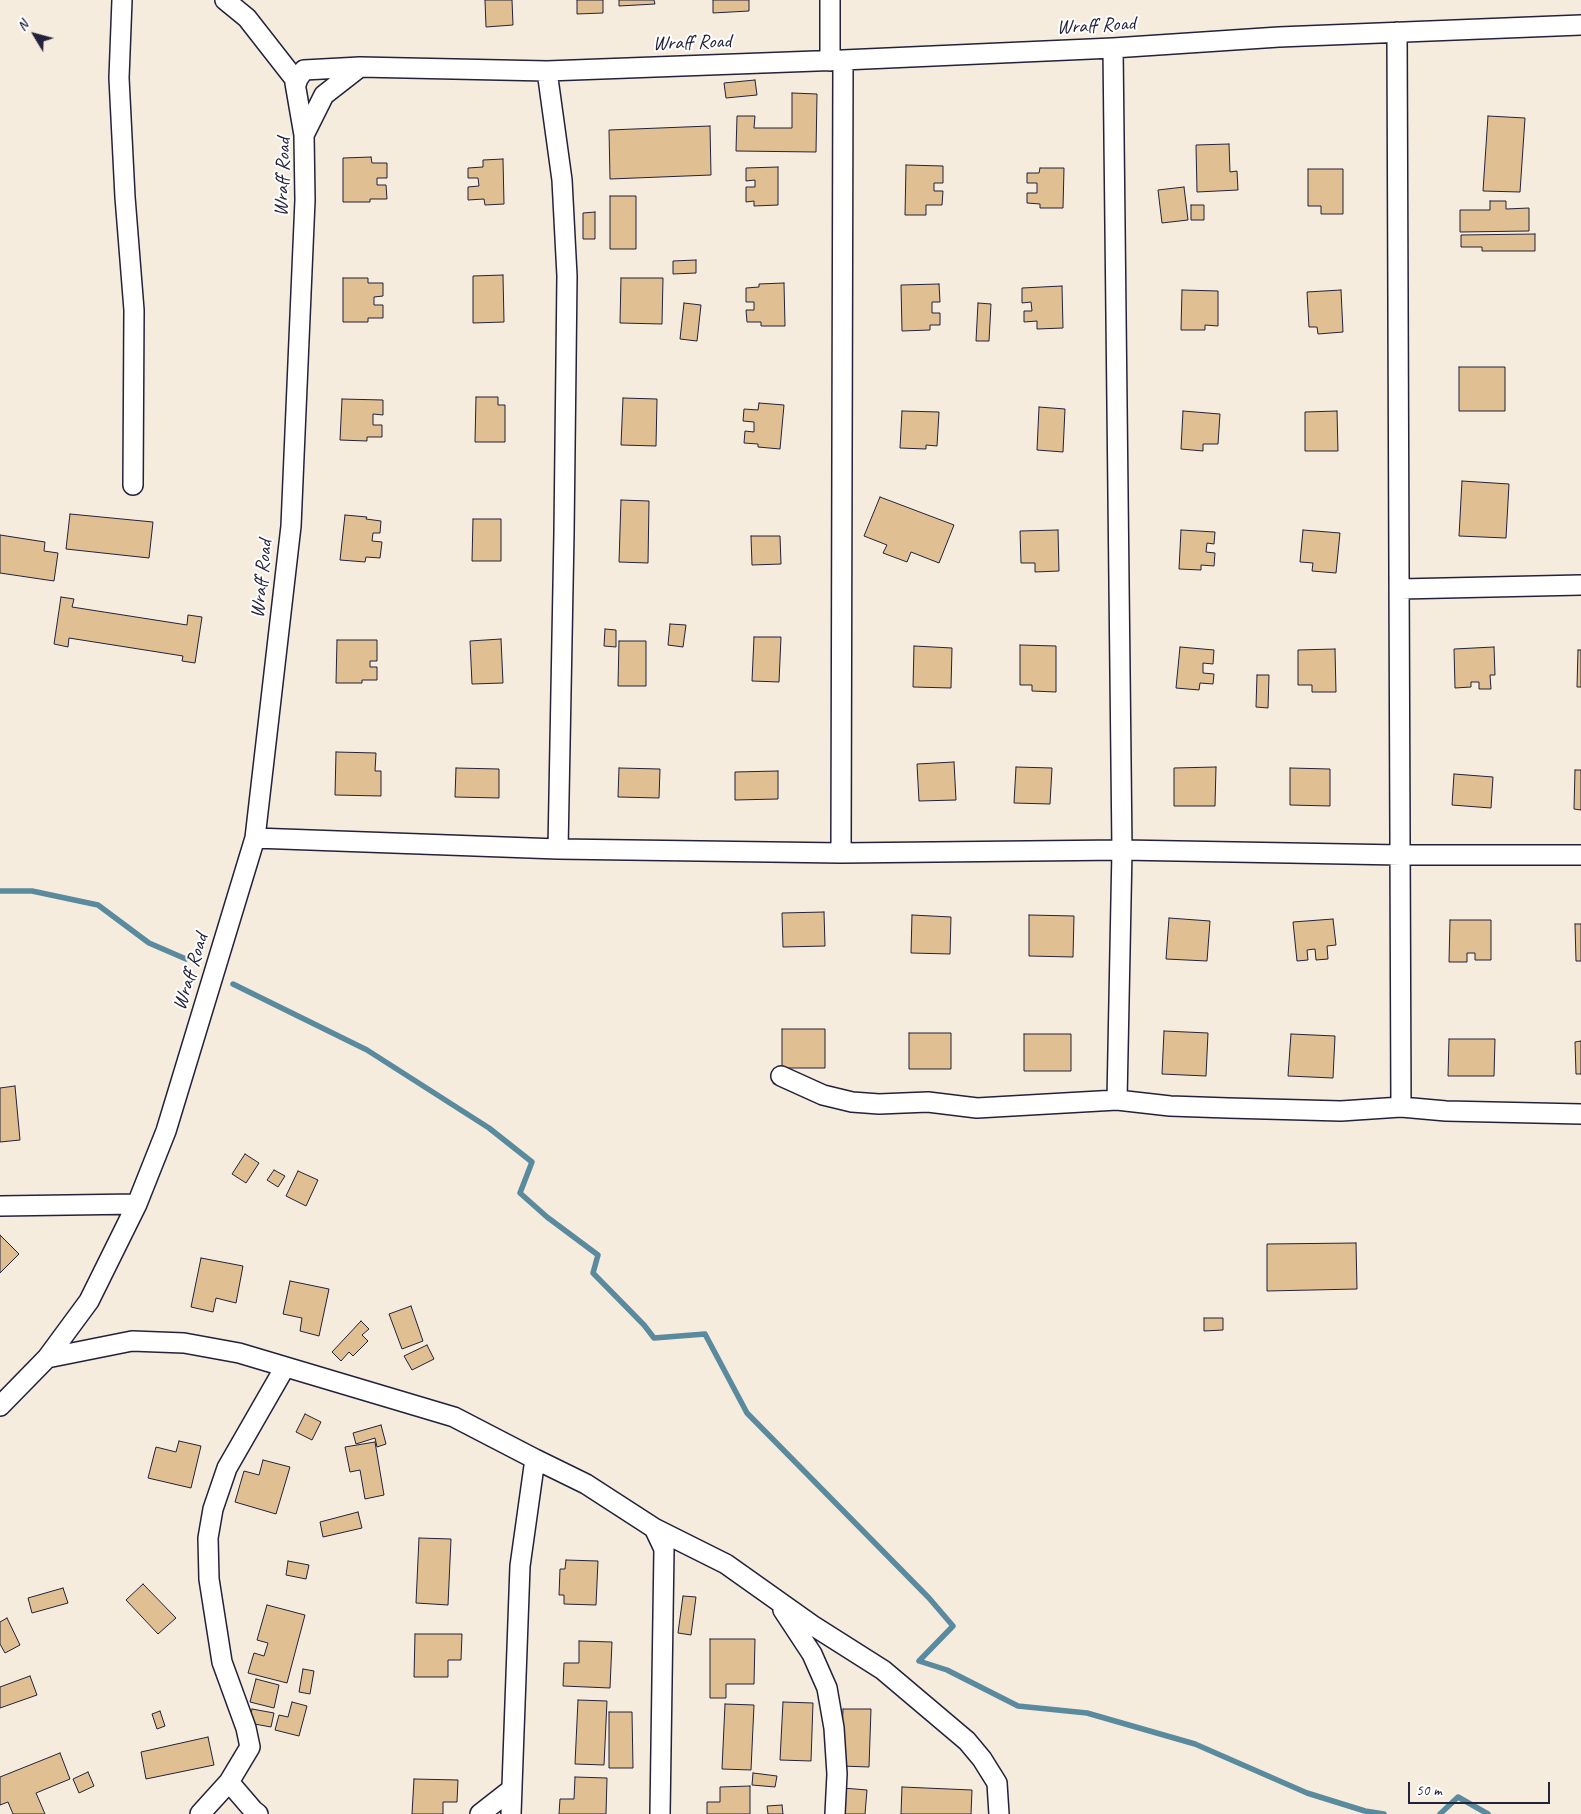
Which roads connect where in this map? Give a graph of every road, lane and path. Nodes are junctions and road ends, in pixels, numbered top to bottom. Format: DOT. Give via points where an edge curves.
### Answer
graph roads {
  1 [pos="122,0"];
  2 [pos="225,0"];
  3 [pos="830,0"];
  4 [pos="1581,25"];
  5 [pos="1397,32"];
  6 [pos="1113,48"];
  7 [pos="837,61"];
  8 [pos="360,67"];
  9 [pos="547,71"];
  10 [pos="297,82"];
  11 [pos="304,136"];
  12 [pos="133,485"];
  13 [pos="1581,585"];
  14 [pos="1400,589"];
  15 [pos="255,838"];
  16 [pos="558,849"];
  17 [pos="1122,850"];
  18 [pos="841,853"];
  19 [pos="1401,855"];
  20 [pos="1581,855"];
  21 [pos="781,1076"];
  22 [pos="1117,1100"];
  23 [pos="1401,1107"];
  24 [pos="1581,1114"];
  25 [pos="137,1204"];
  26 [pos="0,1206"];
  27 [pos="47,1358"];
  28 [pos="284,1366"];
  29 [pos="0,1406"];
  30 [pos="535,1459"];
  31 [pos="654,1528"];
  32 [pos="777,1600"];
  33 [pos="229,1782"];
  34 [pos="512,1789"];
  35 [pos="200,1814"];
  36 [pos="258,1814"];
  37 [pos="480,1814"];
  38 [pos="511,1814"];
  39 [pos="660,1814"];
  40 [pos="834,1814"];
  41 [pos="999,1814"];
  1 -- 12 [label="street" via="119,78 134,310"];
  2 -- 10 [label="street" via="247,18"];
  3 -- 7 [label="street"];
  4 -- 5 [label="street, Wraff Road"];
  5 -- 6 [label="street, Wraff Road"];
  5 -- 14 [label="street"];
  6 -- 7 [label="street, Wraff Road"];
  6 -- 17 [label="street"];
  7 -- 9 [label="street, Wraff Road"];
  7 -- 18 [label="street"];
  8 -- 9 [label="street, Wraff Road"];
  8 -- 10 [label="street" via="304,70"];
  8 -- 11 [label="street, Wraff Road" via="324,95"];
  9 -- 16 [label="street" via="562,180 567,276"];
  10 -- 11 [label="street"];
  11 -- 15 [label="street, Wraff Road" via="305,200 291,526"];
  13 -- 14 [label="street"];
  14 -- 19 [label="street"];
  15 -- 16 [label="street"];
  15 -- 25 [label="street, Wraff Road" via="166,1131"];
  16 -- 18 [label="street"];
  17 -- 18 [label="street"];
  17 -- 19 [label="street"];
  17 -- 22 [label="street"];
  19 -- 20 [label="street"];
  19 -- 23 [label="street"];
  21 -- 22 [label="street" via="823,1095 879,1104 928,1102 977,1108"];
  22 -- 23 [label="street" via="1170,1106 1282,1110"];
  23 -- 24 [label="street"];
  25 -- 26 [label="street"];
  25 -- 27 [label="street, Wraff Road" via="89,1301"];
  27 -- 28 [label="street" via="132,1341 184,1343 239,1353"];
  27 -- 29 [label="street, Wraff Road"];
  28 -- 30 [label="street" via="454,1416"];
  28 -- 33 [label="street" via="227,1468 213,1509 208,1538 209,1579 222,1662 250,1747"];
  30 -- 31 [label="street" via="586,1484"];
  30 -- 34 [label="street" via="520,1566"];
  31 -- 32 [label="street" via="726,1564"];
  31 -- 39 [label="street" via="664,1549"];
  32 -- 40 [label="street" via="812,1654 827,1688 837,1774"];
  32 -- 41 [label="street" via="883,1670 967,1741 997,1783"];
  33 -- 35 [label="street"];
  33 -- 36 [label="street"];
  34 -- 37 [label="street"];
  34 -- 38 [label="street"];
}
